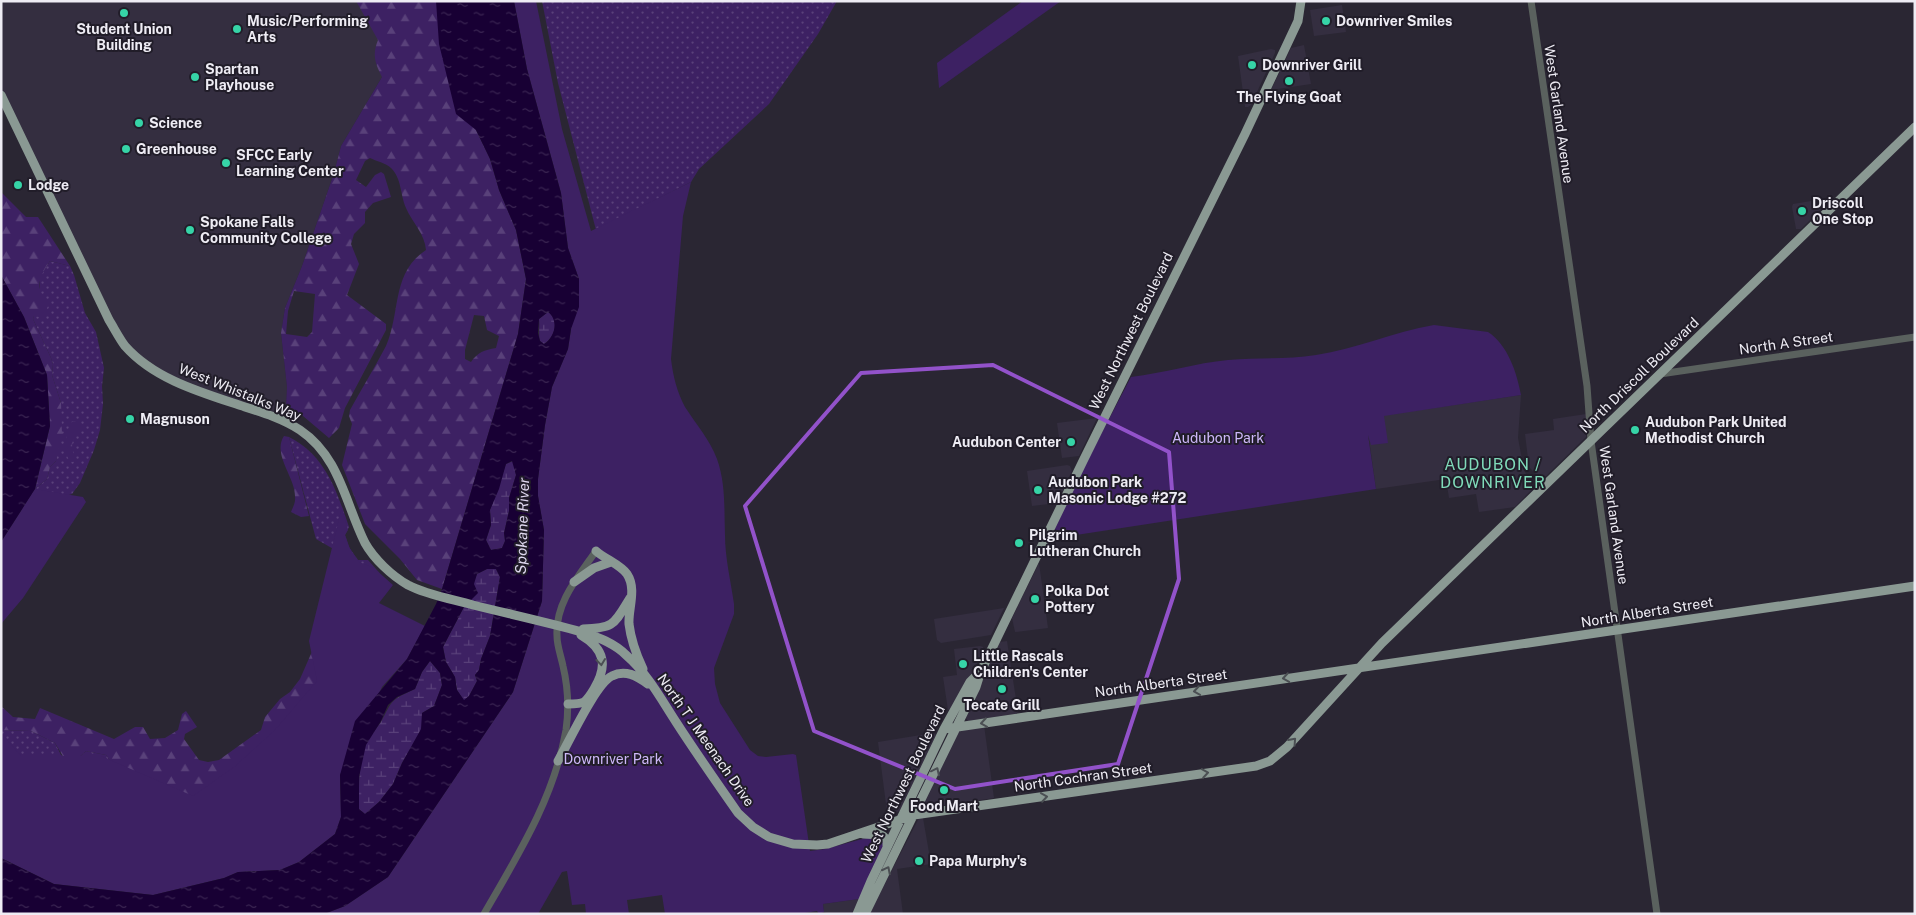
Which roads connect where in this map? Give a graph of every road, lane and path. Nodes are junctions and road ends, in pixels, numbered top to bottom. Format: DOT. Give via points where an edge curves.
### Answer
graph roads {
  1 [pos="1301,1"];
  2 [pos="1531,1"];
  3 [pos="1,96"];
  4 [pos="1915,127"];
  5 [pos="1915,336"];
  6 [pos="1660,374"];
  7 [pos="1591,441"];
  8 [pos="596,552"];
  9 [pos="611,562"];
  10 [pos="574,582"];
  11 [pos="1915,586"];
  12 [pos="631,596"];
  13 [pos="570,629"];
  14 [pos="1618,630"];
  15 [pos="1382,643"];
  16 [pos="1382,664"];
  17 [pos="1360,668"];
  18 [pos="981,671"];
  19 [pos="1328,672"];
  20 [pos="1341,688"];
  21 [pos="654,689"];
  22 [pos="590,704"];
  23 [pos="568,706"];
  24 [pos="957,727"];
  25 [pos="944,729"];
  26 [pos="558,761"];
  27 [pos="1256,766"];
  28 [pos="914,815"];
  29 [pos="901,818"];
  30 [pos="858,834"];
  31 [pos="887,847"];
  32 [pos="484,914"];
  33 [pos="857,914"];
  34 [pos="865,914"];
  35 [pos="1657,914"];
  1 -- 18 [label="main road, West Northwest Boulevard" via="1298,22 1245,134"];
  2 -- 7 [label="street, West Garland Avenue" via="1588,386"];
  3 -- 13 [label="main road, West Whistalks Way" via="109,320 125,345 171,379 278,419 310,437 336,470 366,545 386,569 410,586"];
  4 -- 6 [label="main road, North Driscoll Boulevard"];
  5 -- 6 [label="street, North A Street"];
  6 -- 7 [label="main road, North Driscoll Boulevard"];
  7 -- 14 [label="street, West Garland Avenue"];
  7 -- 15 [label="main road, North Driscoll Boulevard"];
  8 -- 9 [label="main road"];
  8 -- 10 [label="street"];
  9 -- 10 [label="main road" via="594,568"];
  9 -- 12 [label="main road" via="628,575"];
  10 -- 23 [label="street" via="563,603 557,625"];
  11 -- 14 [label="main road, North Alberta Street"];
  12 -- 13 [label="main road" via="617,620 609,626"];
  12 -- 21 [label="main road" via="629,624 632,644"];
  13 -- 21 [label="main road, North T J Meenach Drive" via="600,638 618,648 640,669"];
  13 -- 23 [label="main road, one-way" via="592,643 598,650 602,665 599,680 586,700"];
  14 -- 16 [label="main road, North Alberta Street"];
  14 -- 35 [label="street, West Garland Avenue"];
  15 -- 17 [label="main road, North Driscoll Boulevard"];
  15 -- 19 [label="main road, North Driscoll Boulevard" via="1361,660"];
  16 -- 17 [label="main road, North Alberta Street"];
  16 -- 20 [label="main road, North Alberta Street"];
  17 -- 19 [label="main road, North Alberta Street"];
  17 -- 20 [label="main road, North Driscoll Boulevard"];
  18 -- 24 [label="main road, West Northwest Boulevard"];
  18 -- 25 [label="main road, West Northwest Boulevard" via="970,682"];
  19 -- 24 [label="main road, North Alberta Street, one-way"];
  27 -- 20 [label="main road, North Driscoll Boulevard, one-way" via="1281,753"];
  21 -- 22 [label="main road" via="635,676 616,674 604,682"];
  21 -- 30 [label="main road, North T J Meenach Drive" via="738,813 753,827 781,841 805,846 828,844"];
  22 -- 23 [label="main road" via="581,708"];
  22 -- 26 [label="main road"];
  23 -- 26 [label="street"];
  24 -- 25 [label="main road, North Alberta Street"];
  28 -- 24 [label="main road, West Northwest Boulevard, one-way"];
  25 -- 29 [label="main road, West Northwest Boulevard"];
  26 -- 32 [label="street" via="537,820"];
  28 -- 27 [label="main road, North Cochran Street, one-way"];
  28 -- 29 [label="main road, North T J Meenach Drive"];
  34 -- 28 [label="main road, West Northwest Boulevard, one-way"];
  29 -- 30 [label="main road, North T J Meenach Drive"];
  29 -- 31 [label="main road, West Northwest Boulevard"];
  30 -- 31 [label="main road" via="882,835 887,840"];
  31 -- 33 [label="main road, West Northwest Boulevard"];
}
